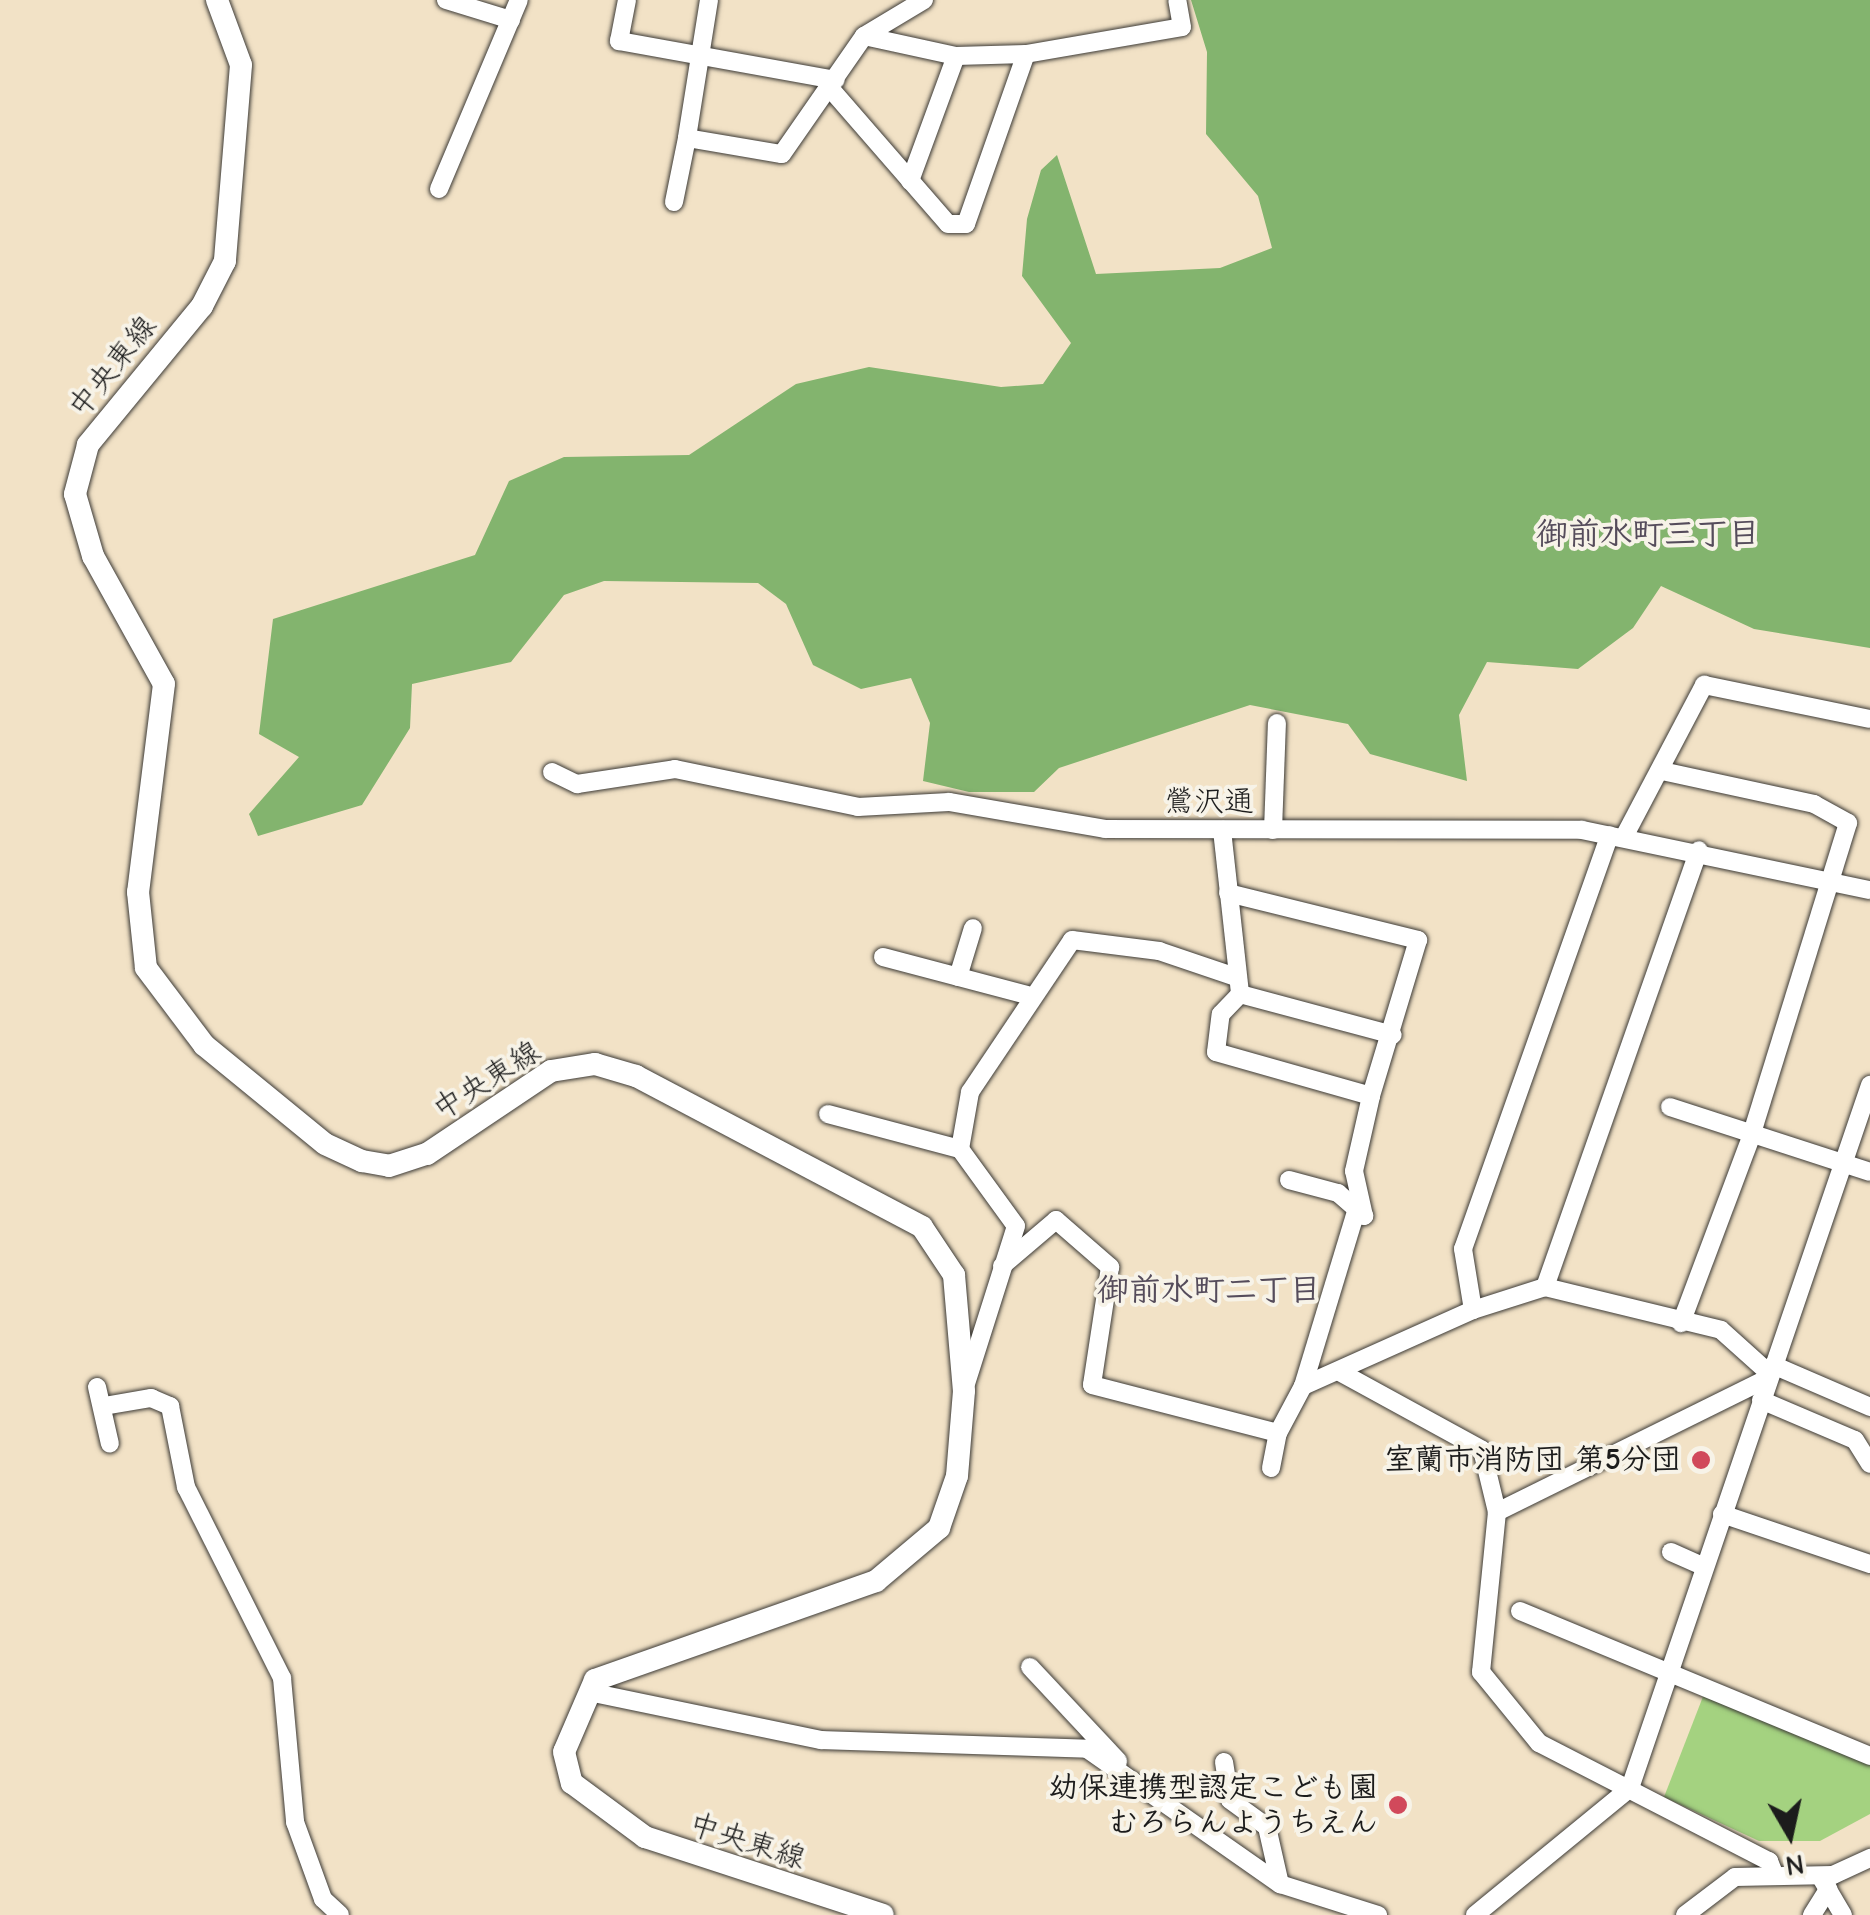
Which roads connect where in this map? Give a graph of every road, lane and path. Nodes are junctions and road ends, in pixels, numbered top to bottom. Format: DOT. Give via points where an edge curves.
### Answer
graph roads {
  1 [pos="217,0"];
  2 [pos="446,0"];
  3 [pos="520,0"];
  4 [pos="626,0"];
  5 [pos="709,0"];
  6 [pos="924,0"];
  7 [pos="1177,0"];
  8 [pos="511,20"];
  9 [pos="864,36"];
  10 [pos="1026,54"];
  11 [pos="698,56"];
  12 [pos="956,56"];
  13 [pos="833,84"];
  14 [pos="687,138"];
  15 [pos="910,181"];
  16 [pos="439,190"];
  17 [pos="674,202"];
  18 [pos="1870,719"];
  19 [pos="1276,723"];
  20 [pos="1662,771"];
  21 [pos="552,772"];
  22 [pos="1222,830"];
  23 [pos="1274,830"];
  24 [pos="1618,835"];
  25 [pos="1699,850"];
  26 [pos="1836,878"];
  27 [pos="1870,890"];
  28 [pos="1228,893"];
  29 [pos="974,928"];
  30 [pos="883,957"];
  31 [pos="958,976"];
  32 [pos="1238,985"];
  33 [pos="1027,995"];
  34 [pos="1393,1035"];
  35 [pos="1870,1085"];
  36 [pos="1371,1096"];
  37 [pos="1670,1108"];
  38 [pos="828,1114"];
  39 [pos="1751,1137"];
  40 [pos="960,1149"];
  41 [pos="1842,1162"];
  42 [pos="1870,1172"];
  43 [pos="1289,1180"];
  44 [pos="1356,1212"];
  45 [pos="1002,1266"];
  46 [pos="1545,1288"];
  47 [pos="1473,1310"];
  48 [pos="1680,1323"];
  49 [pos="1338,1371"];
  50 [pos="1770,1372"];
  51 [pos="1303,1386"];
  52 [pos="97,1388"];
  53 [pos="964,1390"];
  54 [pos="1761,1400"];
  55 [pos="1869,1402"];
  56 [pos="104,1406"];
  57 [pos="1278,1433"];
  58 [pos="110,1444"];
  59 [pos="1870,1464"];
  60 [pos="1271,1468"];
  61 [pos="1497,1512"];
  62 [pos="1722,1514"];
  63 [pos="1671,1552"];
  64 [pos="1870,1564"];
  65 [pos="1704,1566"];
  66 [pos="1520,1610"];
  67 [pos="1030,1666"];
  68 [pos="1669,1672"];
  69 [pos="589,1692"];
  70 [pos="1870,1756"];
  71 [pos="1224,1762"];
  72 [pos="1123,1770"];
  73 [pos="1630,1788"];
  74 [pos="1870,1858"];
  75 [pos="1775,1876"];
  76 [pos="1824,1882"];
  77 [pos="1280,1884"];
  78 [pos="1845,1914"];
  79 [pos="340,1915"];
  80 [pos="883,1915"];
  81 [pos="1378,1915"];
  82 [pos="1474,1915"];
  83 [pos="1685,1915"];
  84 [pos="1812,1915"];
  1 -- 53 [label="main road, 中央東線" via="241,64 225,260 202,306 88,445 74,494 93,556 164,684 138,907 157,992 324,1144 375,1165 428,1154 550,1071 596,1064 636,1076 911,1216 954,1276"];
  2 -- 8 [label="street"];
  3 -- 8 [label="street"];
  4 -- 11 [label="street" via="619,41"];
  5 -- 11 [label="street"];
  6 -- 9 [label="street"];
  7 -- 10 [label="street" via="1182,27"];
  8 -- 16 [label="street"];
  9 -- 12 [label="street"];
  9 -- 13 [label="street"];
  10 -- 12 [label="street"];
  10 -- 15 [label="street" via="966,224 948,224"];
  11 -- 13 [label="street"];
  11 -- 14 [label="street"];
  12 -- 15 [label="street"];
  13 -- 14 [label="street" via="782,154"];
  13 -- 15 [label="street"];
  14 -- 17 [label="street"];
  18 -- 20 [label="street" via="1704,685"];
  19 -- 23 [label="street"];
  20 -- 24 [label="street"];
  20 -- 26 [label="street" via="1814,804 1848,823"];
  21 -- 22 [label="street, 鶯沢通" via="576,784 675,769 858,807 949,802 1073,827"];
  22 -- 23 [label="street, 鶯沢通"];
  22 -- 28 [label="street"];
  23 -- 24 [label="street, 鶯沢通"];
  24 -- 25 [label="street, 鶯沢通"];
  24 -- 47 [label="street" via="1464,1249"];
  25 -- 26 [label="street, 鶯沢通"];
  25 -- 46 [label="street"];
  26 -- 27 [label="street, 鶯沢通"];
  26 -- 39 [label="street"];
  28 -- 32 [label="street"];
  28 -- 34 [label="street" via="1418,940"];
  29 -- 31 [label="street"];
  30 -- 31 [label="street"];
  31 -- 33 [label="street"];
  32 -- 33 [label="street" via="1159,951 1072,940"];
  32 -- 34 [label="street"];
  32 -- 36 [label="street" via="1221,1014 1216,1052"];
  33 -- 40 [label="street" via="970,1092"];
  34 -- 36 [label="street"];
  35 -- 41 [label="street"];
  36 -- 44 [label="street" via="1354,1171 1368,1211"];
  37 -- 39 [label="street"];
  38 -- 40 [label="street"];
  39 -- 41 [label="street"];
  39 -- 48 [label="street"];
  40 -- 45 [label="street" via="1016,1226"];
  41 -- 42 [label="street"];
  41 -- 50 [label="street"];
  43 -- 44 [label="street" via="1338,1192"];
  44 -- 51 [label="street"];
  45 -- 53 [label="street"];
  45 -- 57 [label="street" via="1056,1220 1110,1267 1092,1385"];
  46 -- 47 [label="street"];
  46 -- 48 [label="street"];
  47 -- 49 [label="street"];
  48 -- 50 [label="street" via="1721,1330"];
  49 -- 51 [label="street"];
  49 -- 61 [label="street" via="1482,1450"];
  50 -- 54 [label="street"];
  50 -- 55 [label="street"];
  50 -- 61 [label="street"];
  51 -- 57 [label="street"];
  52 -- 56 [label="street"];
  53 -- 69 [label="main road, 中央東線" via="947,1512 898,1568 598,1678"];
  54 -- 59 [label="street" via="1855,1440"];
  54 -- 62 [label="street"];
  56 -- 58 [label="street"];
  56 -- 79 [label="street" via="151,1398 170,1406 186,1488 282,1678 295,1822 323,1899"];
  57 -- 60 [label="street"];
  61 -- 73 [label="street" via="1480,1672 1538,1744"];
  62 -- 64 [label="street"];
  62 -- 65 [label="street"];
  63 -- 65 [label="street"];
  65 -- 68 [label="street"];
  66 -- 68 [label="street"];
  67 -- 72 [label="street"];
  68 -- 70 [label="street"];
  68 -- 73 [label="street"];
  69 -- 72 [label="street" via="821,1740 1062,1745"];
  69 -- 80 [label="main road, 中央東線" via="564,1766 588,1800 675,1852"];
  71 -- 77 [label="street" via="1230,1800 1267,1827"];
  72 -- 77 [label="street"];
  73 -- 75 [label="street" via="1769,1860"];
  73 -- 82 [label="street"];
  74 -- 76 [label="street"];
  75 -- 76 [label="street"];
  75 -- 83 [label="street" via="1736,1877"];
  76 -- 78 [label="street"];
  76 -- 84 [label="street"];
  77 -- 81 [label="street"];
}
